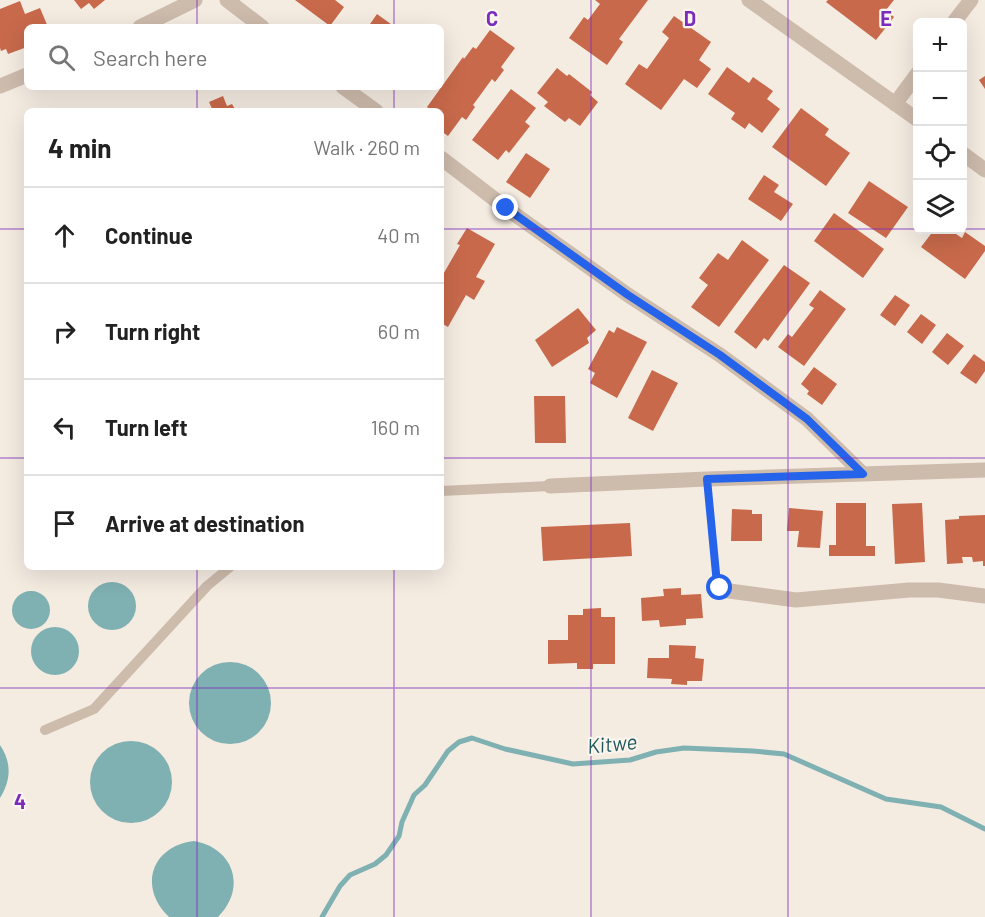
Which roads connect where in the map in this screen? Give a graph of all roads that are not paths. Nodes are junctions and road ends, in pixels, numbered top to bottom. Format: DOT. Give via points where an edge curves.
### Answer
graph roads {
  1 [pos="195,0"];
  2 [pos="227,0"];
  3 [pos="749,0"];
  4 [pos="971,0"];
  5 [pos="957,18"];
  6 [pos="146,24"];
  7 [pos="258,24"];
  8 [pos="24,76"];
  9 [pos="913,80"];
  10 [pos="0,86"];
  11 [pos="347,90"];
  12 [pos="895,104"];
  13 [pos="372,108"];
  14 [pos="913,117"];
  15 [pos="967,156"];
  16 [pos="444,160"];
  17 [pos="985,170"];
  18 [pos="985,470"];
  19 [pos="863,474"];
  20 [pos="550,486"];
  21 [pos="444,492"];
  22 [pos="226,570"];
  23 [pos="718,586"];
  24 [pos="985,596"];
  25 [pos="45,730"];
  1 -- 6 [label="street"];
  2 -- 7 [label="street"];
  3 -- 12 [label="street"];
  4 -- 5 [label="street"];
  8 -- 10 [label="street"];
  9 -- 12 [label="street"];
  11 -- 13 [label="street"];
  12 -- 14 [label="street"];
  15 -- 17 [label="street"];
  16 -- 19 [label="street" via="807,419"];
  18 -- 19 [label="street"];
  19 -- 20 [label="street"];
  20 -- 21 [label="lane"];
  22 -- 25 [label="lane" via="94,709"];
  23 -- 24 [label="street" via="722,590 796,600 909,590"];
}
